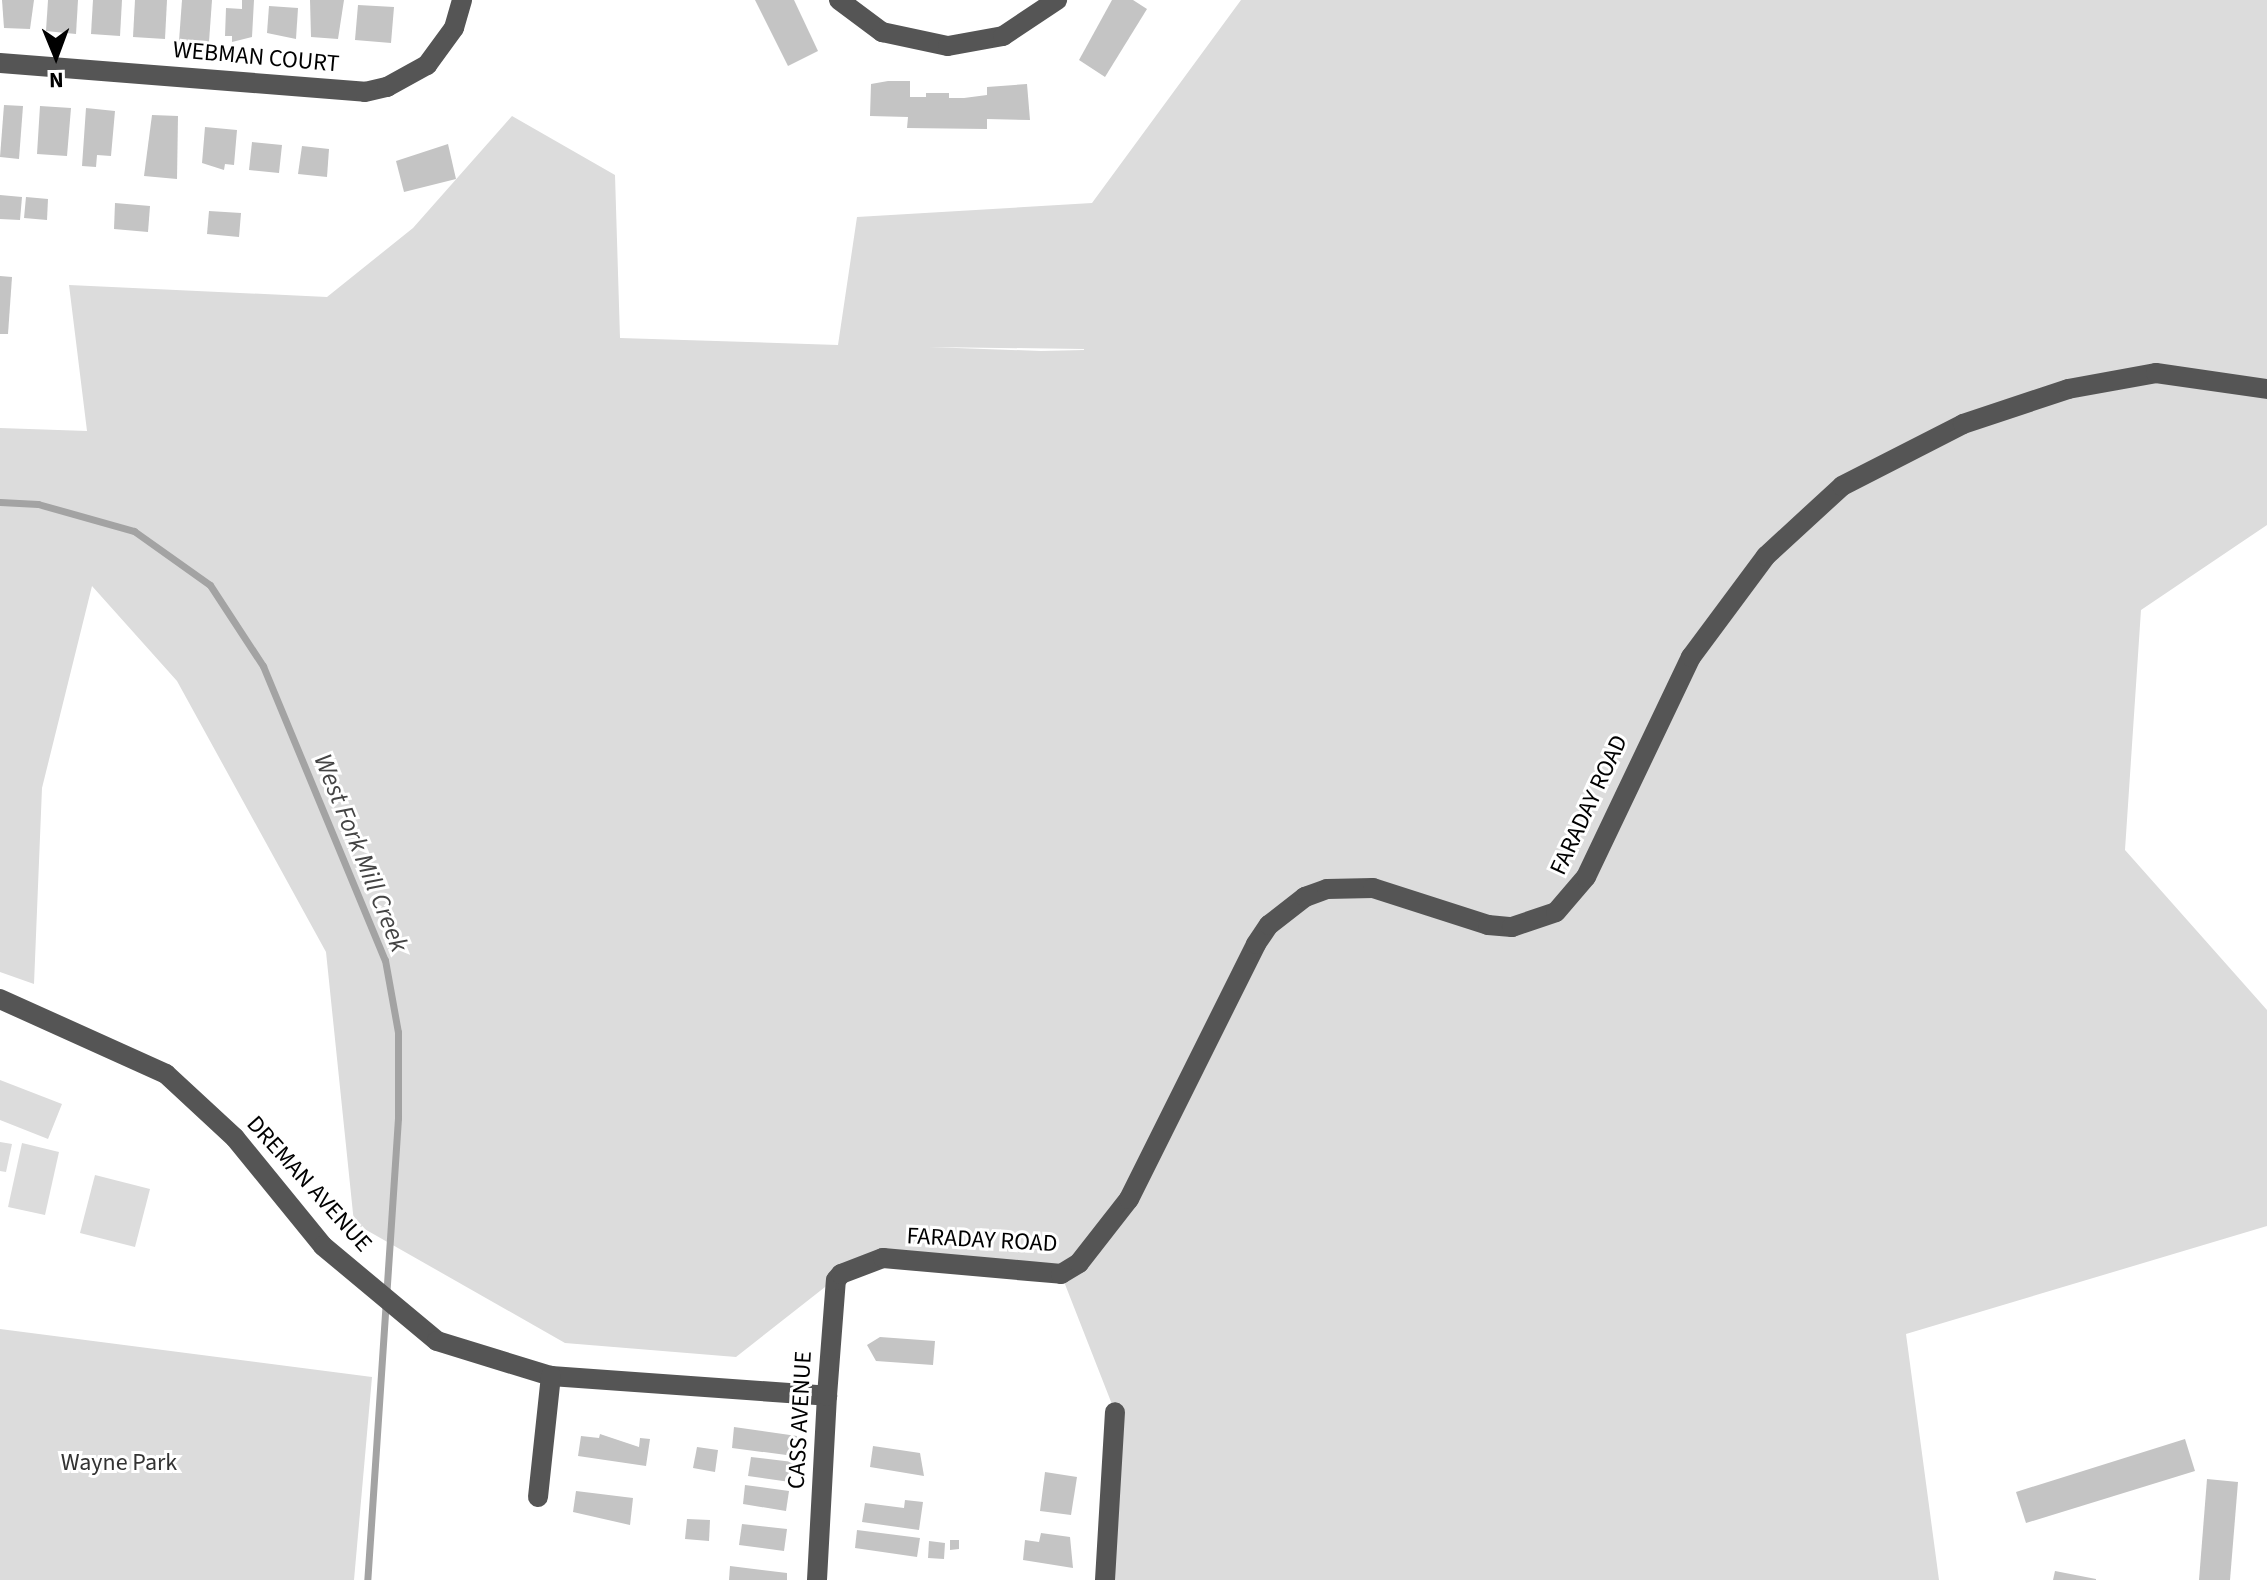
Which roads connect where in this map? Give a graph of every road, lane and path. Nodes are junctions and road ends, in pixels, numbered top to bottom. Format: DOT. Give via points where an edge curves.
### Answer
graph roads {
  1 [pos="462,0"];
  2 [pos="839,0"];
  3 [pos="1057,0"];
  4 [pos="0,63"];
  5 [pos="2267,389"];
  6 [pos="0,999"];
  7 [pos="848,1269"];
  8 [pos="551,1376"];
  9 [pos="827,1396"];
  10 [pos="1115,1412"];
  11 [pos="538,1497"];
  12 [pos="817,1580"];
  13 [pos="1105,1580"];
  1 -- 4 [label="street, WEBMAN COURT" via="454,28 427,65 408,78 365,92"];
  2 -- 3 [label="street" via="882,32 948,46 1003,36"];
  5 -- 7 [label="street, FARADAY ROAD" via="2156,373 2068,389 1963,424 1842,486 1766,556 1691,657 1586,877 1556,912 1512,927 1488,925 1373,888 1327,889 1305,897 1277,917 1256,944 1129,1199 1079,1263 1061,1274 883,1258"];
  6 -- 8 [label="street, DREMAN AVENUE" via="166,1074 235,1138 323,1246 437,1341"];
  7 -- 9 [label="street, CASS AVENUE" via="836,1280"];
  8 -- 9 [label="street, DREMAN AVENUE"];
  8 -- 11 [label="street"];
  9 -- 12 [label="street, CASS AVENUE"];
  10 -- 13 [label="street"];
}
